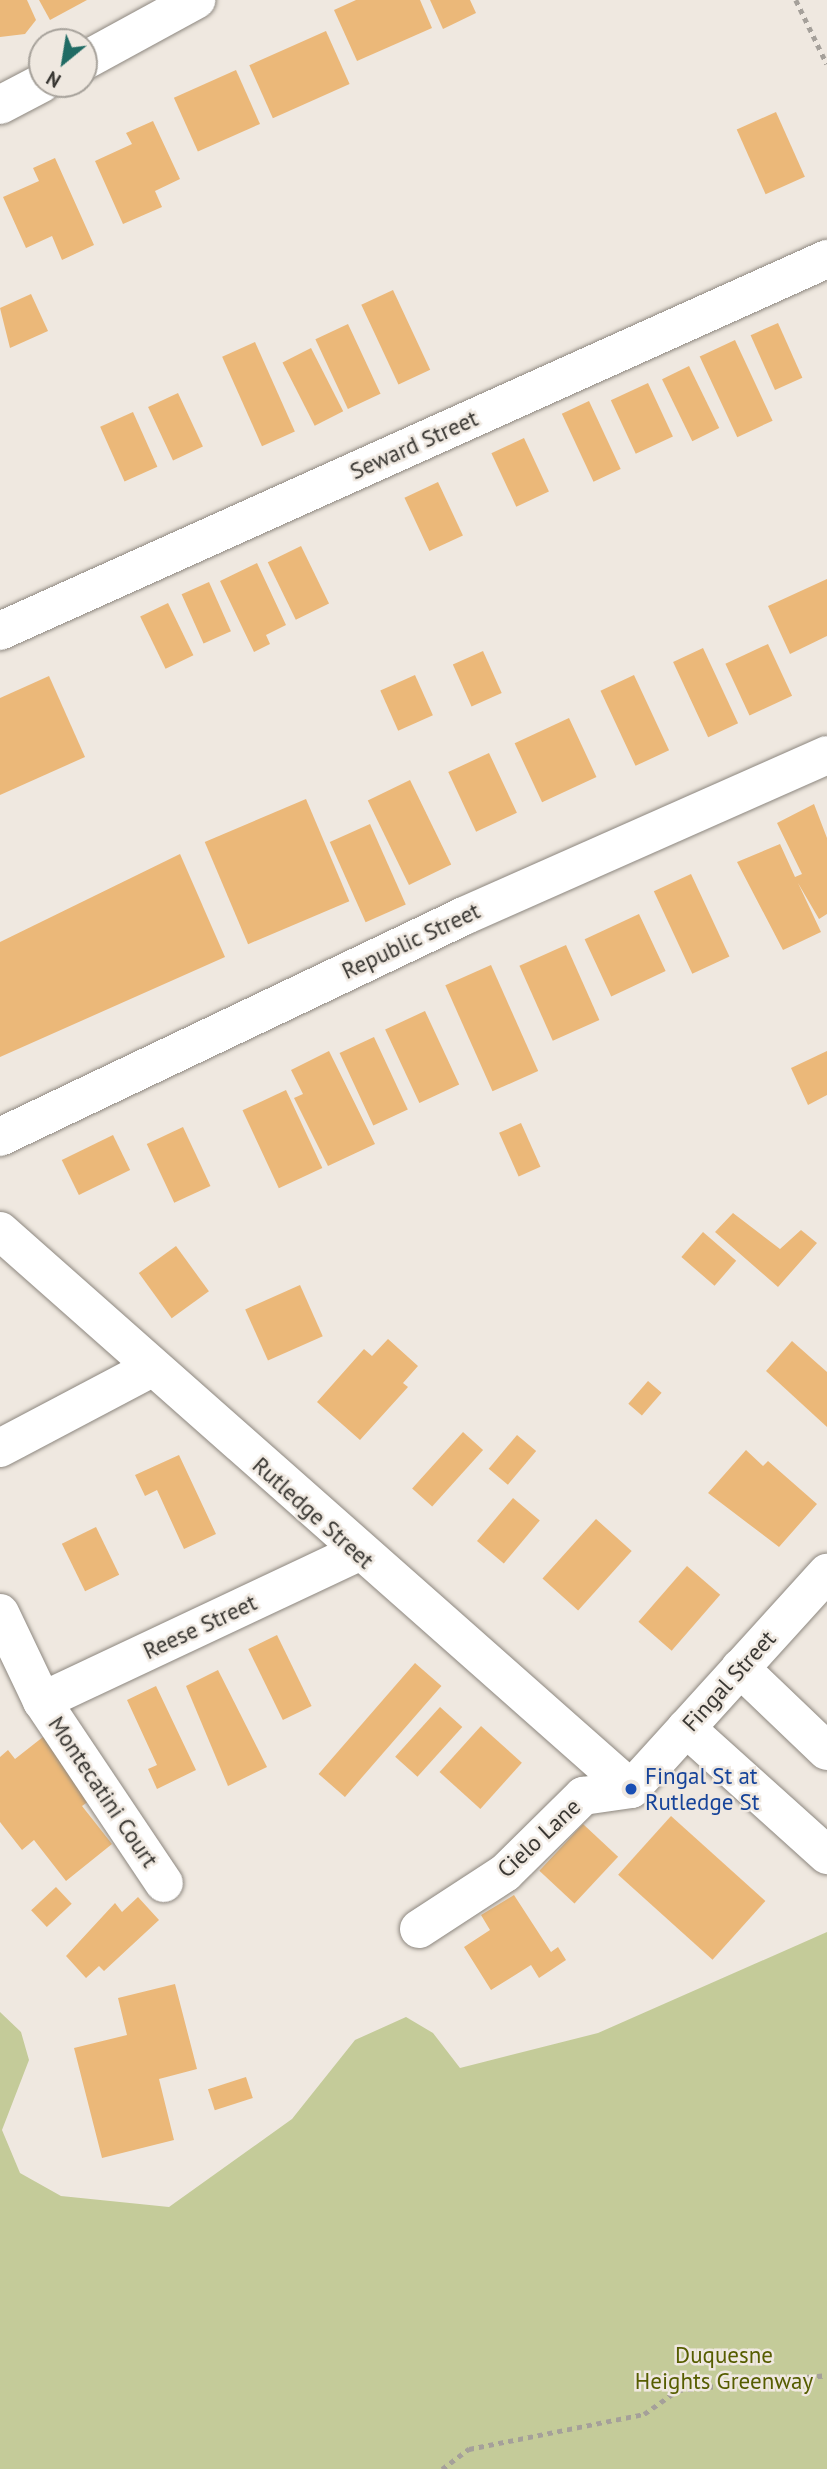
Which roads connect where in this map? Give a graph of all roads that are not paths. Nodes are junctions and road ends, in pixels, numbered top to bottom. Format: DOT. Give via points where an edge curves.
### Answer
graph roads {
  1 [pos="196,0"];
  2 [pos="98,53"];
  3 [pos="28,90"];
  4 [pos="0,105"];
  5 [pos="827,259"];
  6 [pos="0,631"];
  7 [pos="827,755"];
  8 [pos="0,1137"];
  9 [pos="0,1231"];
  10 [pos="152,1368"];
  11 [pos="0,1448"];
  12 [pos="357,1553"];
  13 [pos="827,1573"];
  14 [pos="0,1613"];
  15 [pos="740,1668"];
  16 [pos="43,1700"];
  17 [pos="686,1728"];
  18 [pos="827,1751"];
  19 [pos="631,1789"];
  20 [pos="827,1855"];
  21 [pos="164,1882"];
  22 [pos="419,1929"];
  1 -- 2 [label="street"];
  3 -- 4 [label="street"];
  5 -- 6 [label="street, Seward Street"];
  7 -- 8 [label="street, Republic Street" via="464,916"];
  9 -- 10 [label="street, Rutledge Street"];
  10 -- 11 [label="street"];
  10 -- 12 [label="street, Rutledge Street"];
  12 -- 16 [label="street, Reese Street"];
  12 -- 19 [label="street, Rutledge Street"];
  13 -- 15 [label="street, Fingal Street"];
  14 -- 16 [label="street, Montecatini Court"];
  15 -- 17 [label="street, Fingal Street"];
  15 -- 18 [label="street"];
  16 -- 21 [label="street, Montecatini Court"];
  17 -- 19 [label="street, Fingal Street"];
  17 -- 20 [label="street"];
  19 -- 22 [label="street, Cielo Lane" via="583,1796 505,1873"];
}
